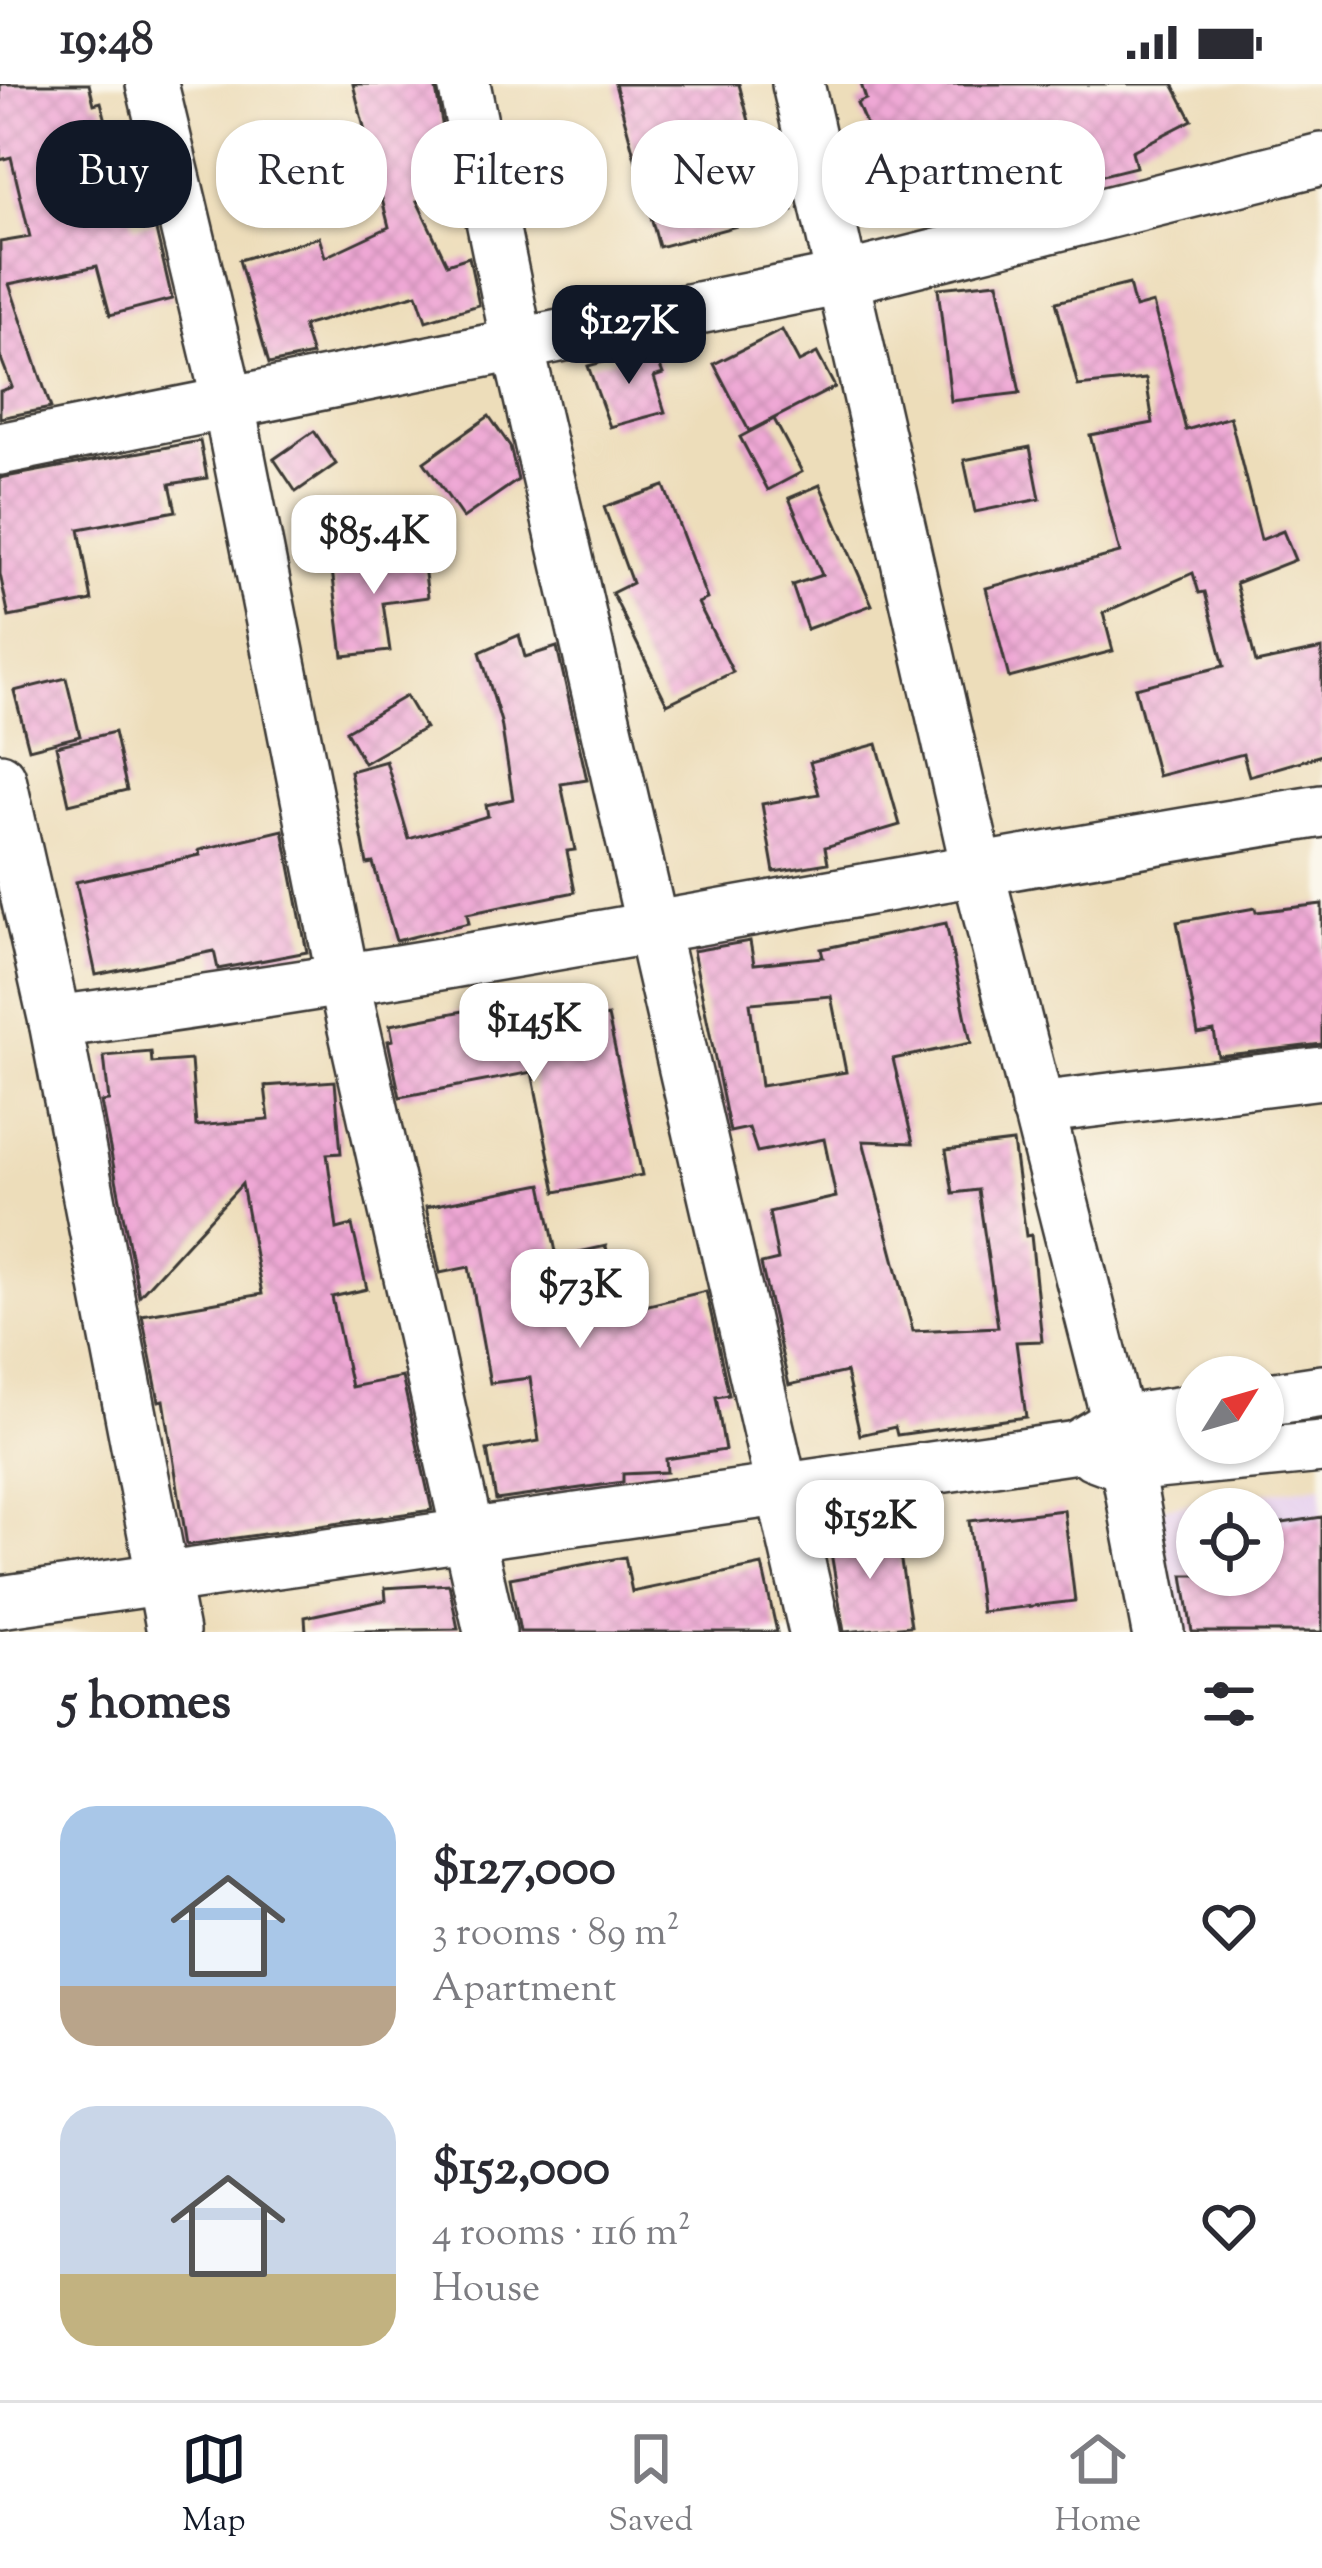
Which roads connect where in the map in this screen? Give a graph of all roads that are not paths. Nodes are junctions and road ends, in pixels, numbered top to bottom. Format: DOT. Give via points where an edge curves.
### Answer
graph roads {
  1 [pos="152,84"];
  2 [pos="464,84"];
  3 [pos="798,84"];
  4 [pos="1322,159"];
  5 [pos="842,279"];
  6 [pos="517,343"];
  7 [pos="229,406"];
  8 [pos="0,449"];
  9 [pos="0,779"];
  10 [pos="1322,811"];
  11 [pos="977,866"];
  12 [pos="654,926"];
  13 [pos="344,983"];
  14 [pos="56,1022"];
  15 [pos="1322,1073"];
  16 [pos="1037,1108"];
  17 [pos="1322,1391"];
  18 [pos="1284,1397"];
  19 [pos="1176,1418"];
  20 [pos="1107,1445"];
  21 [pos="1322,1447"];
  22 [pos="780,1491"];
  23 [pos="470,1538"];
  24 [pos="162,1582"];
  25 [pos="0,1602"];
  26 [pos="173,1632"];
  27 [pos="490,1632"];
  28 [pos="815,1632"];
  29 [pos="1158,1632"];
  1 -- 7 [label="street"];
  2 -- 6 [label="street"];
  3 -- 5 [label="street"];
  4 -- 5 [label="street"];
  5 -- 6 [label="street"];
  5 -- 11 [label="street"];
  6 -- 7 [label="street"];
  6 -- 12 [label="street"];
  7 -- 8 [label="street"];
  7 -- 13 [label="street"];
  9 -- 14 [label="street"];
  10 -- 11 [label="street"];
  11 -- 12 [label="street"];
  11 -- 16 [label="street"];
  12 -- 13 [label="street"];
  12 -- 22 [label="street"];
  13 -- 14 [label="street"];
  13 -- 23 [label="street"];
  14 -- 24 [label="street"];
  15 -- 16 [label="street"];
  16 -- 20 [label="street"];
  17 -- 18 [label="street"];
  19 -- 20 [label="street"];
  20 -- 21 [label="street"];
  20 -- 22 [label="street"];
  20 -- 29 [label="street"];
  22 -- 23 [label="street"];
  22 -- 28 [label="street"];
  23 -- 24 [label="street"];
  23 -- 27 [label="street"];
  24 -- 25 [label="street"];
  24 -- 26 [label="street"];
}
